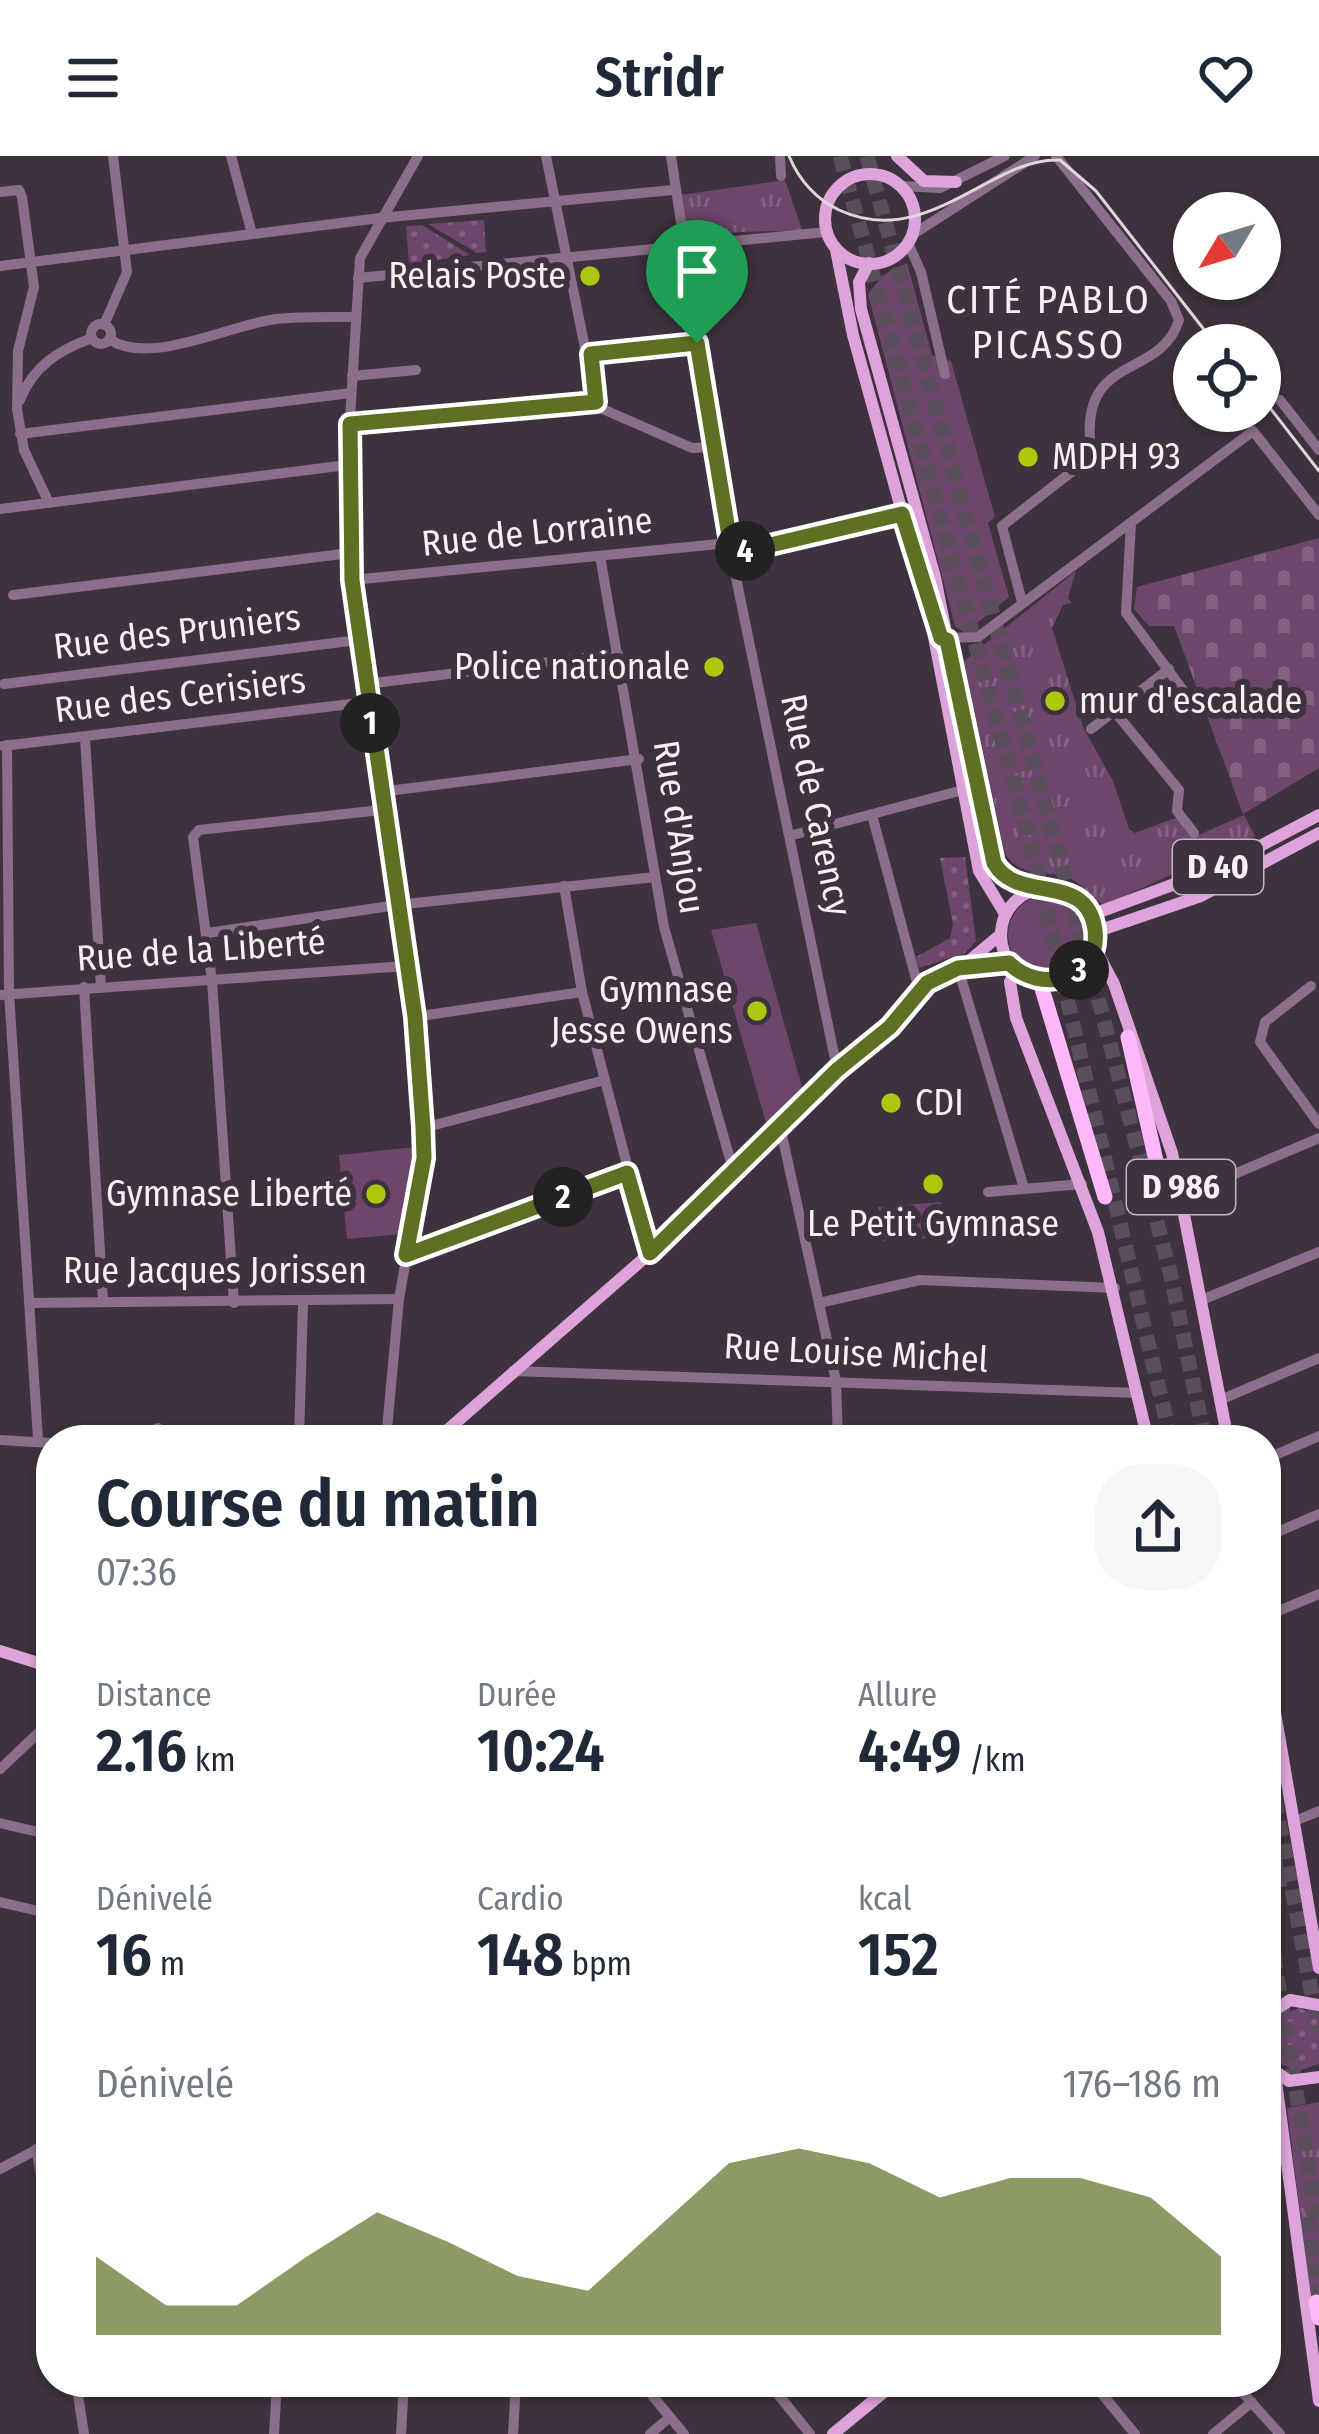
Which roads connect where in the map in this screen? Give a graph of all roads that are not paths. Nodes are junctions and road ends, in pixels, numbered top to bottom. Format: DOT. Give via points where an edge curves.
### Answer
graph roads {
  1 [pos="113,156"];
  2 [pos="232,156"];
  3 [pos="422,156"];
  4 [pos="546,156"];
  5 [pos="671,156"];
  6 [pos="780,156"];
  7 [pos="868,156"];
  8 [pos="895,156"];
  9 [pos="1005,156"];
  10 [pos="1035,156"];
  11 [pos="1056,156"];
  12 [pos="868,173"];
  13 [pos="781,176"];
  14 [pos="956,182"];
  15 [pos="899,184"];
  16 [pos="673,190"];
  17 [pos="0,192"];
  18 [pos="556,201"];
  19 [pos="380,218"];
  20 [pos="351,222"];
  21 [pos="826,232"];
  22 [pos="252,234"];
  23 [pos="910,239"];
  24 [pos="680,244"];
  25 [pos="365,248"];
  26 [pos="836,250"];
  27 [pos="126,251"];
  28 [pos="569,257"];
  29 [pos="31,262"];
  30 [pos="869,263"];
  31 [pos="0,266"];
  32 [pos="358,278"];
  33 [pos="353,317"];
  34 [pos="104,325"];
  35 [pos="92,338"];
  36 [pos="110,339"];
  37 [pos="697,343"];
  38 [pos="591,354"];
  39 [pos="416,370"];
  40 [pos="945,374"];
  41 [pos="352,376"];
  42 [pos="351,393"];
  43 [pos="1281,401"];
  44 [pos="596,402"];
  45 [pos="17,409"];
  46 [pos="350,424"];
  47 [pos="20,434"];
  48 [pos="715,446"];
  49 [pos="1319,450"];
  50 [pos="347,465"];
  51 [pos="49,503"];
  52 [pos="0,509"];
  53 [pos="902,514"];
  54 [pos="1319,515"];
  55 [pos="1131,523"];
  56 [pos="731,549"];
  57 [pos="350,553"];
  58 [pos="600,556"];
  59 [pos="352,580"];
  60 [pos="14,596"];
  61 [pos="1022,602"];
  62 [pos="928,606"];
  63 [pos="358,640"];
  64 [pos="947,640"];
  65 [pos="618,654"];
  66 [pos="1169,669"];
  67 [pos="4,683"];
  68 [pos="365,684"];
  69 [pos="1188,697"];
  70 [pos="367,702"];
  71 [pos="1115,712"];
  72 [pos="1091,729"];
  73 [pos="85,738"];
  74 [pos="3,746"];
  75 [pos="639,759"];
  76 [pos="963,790"];
  77 [pos="380,792"];
  78 [pos="382,810"];
  79 [pos="1319,814"];
  80 [pos="872,815"];
  81 [pos="1194,833"];
  82 [pos="1319,833"];
  83 [pos="793,835"];
  84 [pos="655,877"];
  85 [pos="564,886"];
  86 [pos="1036,889"];
  87 [pos="398,905"];
  88 [pos="1005,914"];
  89 [pos="1090,915"];
  90 [pos="207,933"];
  91 [pos="1000,935"];
  92 [pos="1094,939"];
  93 [pos="406,966"];
  94 [pos="1012,966"];
  95 [pos="958,968"];
  96 [pos="212,981"];
  97 [pos="1040,982"];
  98 [pos="1311,986"];
  99 [pos="84,987"];
  100 [pos="101,987"];
  101 [pos="919,990"];
  102 [pos="582,992"];
  103 [pos="5,994"];
  104 [pos="415,1017"];
  105 [pos="1128,1036"];
  106 [pos="837,1070"];
  107 [pos="605,1080"];
  108 [pos="1319,1124"];
  109 [pos="780,1126"];
  110 [pos="423,1127"];
  111 [pos="1319,1138"];
  112 [pos="734,1172"];
  113 [pos="627,1173"];
  114 [pos="1161,1183"];
  115 [pos="1082,1184"];
  116 [pos="1024,1188"];
  117 [pos="988,1192"];
  118 [pos="1183,1196"];
  119 [pos="1105,1197"];
  120 [pos="1319,1252"];
  121 [pos="650,1253"];
  122 [pos="406,1255"];
  123 [pos="1115,1288"];
  124 [pos="399,1299"];
  125 [pos="1204,1299"];
  126 [pos="103,1301"];
  127 [pos="31,1303"];
  128 [pos="234,1303"];
  129 [pos="303,1303"];
  130 [pos="819,1304"];
  131 [pos="1319,1358"];
  132 [pos="513,1371"];
  133 [pos="836,1381"];
  134 [pos="1138,1393"];
  135 [pos="1220,1400"];
  136 [pos="44,1425"];
  137 [pos="299,1425"];
  138 [pos="387,1425"];
  139 [pos="452,1425"];
  140 [pos="837,1425"];
  141 [pos="1145,1425"];
  142 [pos="1225,1425"];
  143 [pos="1319,1436"];
  144 [pos="0,1440"];
  145 [pos="36,1442"];
  146 [pos="1281,1452"];
  147 [pos="1319,1514"];
  148 [pos="1281,1530"];
  149 [pos="1319,1594"];
  150 [pos="1281,1610"];
  151 [pos="0,1651"];
  152 [pos="36,1662"];
  153 [pos="36,1735"];
  154 [pos="1281,1743"];
  155 [pos="0,1768"];
  156 [pos="1319,1811"];
  157 [pos="1295,1821"];
  158 [pos="0,1822"];
  159 [pos="36,1831"];
  160 [pos="0,1902"];
  161 [pos="36,1910"];
  162 [pos="1318,1960"];
  163 [pos="1319,2005"];
  164 [pos="1281,2006"];
  165 [pos="1281,2076"];
  166 [pos="1319,2077"];
  167 [pos="36,2150"];
  168 [pos="1281,2155"];
  169 [pos="0,2169"];
  170 [pos="78,2397"];
  171 [pos="276,2397"];
  172 [pos="403,2397"];
  173 [pos="516,2397"];
  174 [pos="653,2397"];
  175 [pos="780,2397"];
  176 [pos="877,2397"];
  177 [pos="1104,2397"];
  178 [pos="1248,2397"];
  179 [pos="1319,2401"];
  180 [pos="1252,2402"];
  181 [pos="670,2417"];
  182 [pos="84,2434"];
  183 [pos="274,2434"];
  184 [pos="401,2434"];
  185 [pos="513,2434"];
  186 [pos="650,2434"];
  187 [pos="684,2434"];
  188 [pos="810,2434"];
  189 [pos="833,2434"];
  190 [pos="1135,2434"];
  191 [pos="1213,2434"];
  192 [pos="1280,2434"];
  1 -- 27 [label="street"];
  2 -- 22 [label="street"];
  3 -- 19 [label="street"];
  4 -- 18 [label="street"];
  5 -- 16 [label="street, Rue de Carency"];
  6 -- 13 [label="street"];
  7 -- 12 [label="main road"];
  8 -- 14 [label="main road" via="924,181"];
  8 -- 15 [label="main road"];
  9 -- 14 [label="street"];
  10 -- 23 [label="street"];
  11 -- 61 [label="street" via="1176,308 1178,324 1095,393 1083,463 1002,526"];
  12 -- 15 [label="main road"];
  12 -- 21 [label="main road" via="832,194"];
  14 -- 15 [label="street"];
  15 -- 23 [label="main road" via="914,209"];
  16 -- 18 [label="street"];
  16 -- 24 [label="street, Rue de Carency"];
  17 -- 29 [label="street" via="21,192"];
  18 -- 19 [label="street"];
  18 -- 28 [label="street"];
  19 -- 20 [label="street"];
  19 -- 25 [label="street"];
  20 -- 22 [label="street"];
  20 -- 25 [label="street"];
  21 -- 24 [label="street"];
  21 -- 26 [label="main road"];
  22 -- 27 [label="street"];
  23 -- 30 [label="main road" via="884,262"];
  23 -- 40 [label="street"];
  24 -- 28 [label="street"];
  24 -- 37 [label="street, Rue de Carency"];
  25 -- 32 [label="street"];
  26 -- 30 [label="main road"];
  26 -- 53 [label="main road"];
  27 -- 29 [label="street"];
  27 -- 34 [label="street" via="122,294"];
  28 -- 32 [label="street"];
  28 -- 38 [label="street"];
  29 -- 31 [label="street"];
  29 -- 45 [label="street"];
  30 -- 64 [label="main road" via="859,282 861,309"];
  32 -- 33 [label="street"];
  33 -- 36 [label="street" via="276,319 148,350"];
  33 -- 41 [label="street"];
  34 -- 35 [label="street"];
  34 -- 36 [label="street"];
  35 -- 36 [label="street"];
  35 -- 45 [label="street" via="39,368"];
  37 -- 38 [label="street"];
  37 -- 48 [label="street, Rue de Carency"];
  38 -- 44 [label="street"];
  39 -- 41 [label="street"];
  41 -- 42 [label="street"];
  42 -- 46 [label="street"];
  42 -- 47 [label="street"];
  43 -- 49 [label="street"];
  44 -- 46 [label="street"];
  44 -- 48 [label="street" via="692,448"];
  45 -- 47 [label="street"];
  46 -- 50 [label="street"];
  47 -- 51 [label="street"];
  48 -- 56 [label="street, Rue de Carency"];
  50 -- 51 [label="street"];
  50 -- 57 [label="street"];
  51 -- 52 [label="street"];
  53 -- 56 [label="street, Rue de Lorraine"];
  53 -- 62 [label="main road"];
  54 -- 55 [label="street" via="1253,430"];
  55 -- 61 [label="street"];
  55 -- 66 [label="street" via="1126,614"];
  56 -- 58 [label="street, Rue de Lorraine"];
  56 -- 83 [label="street, Rue de Carency"];
  57 -- 59 [label="street"];
  57 -- 60 [label="street"];
  58 -- 59 [label="street, Rue de Lorraine"];
  58 -- 65 [label="street, Rue d'Anjou"];
  59 -- 63 [label="street"];
  61 -- 64 [label="street" via="978,637"];
  62 -- 64 [label="street"];
  62 -- 76 [label="main road"];
  63 -- 67 [label="street, Rue des Pruniers"];
  63 -- 68 [label="street"];
  64 -- 86 [label="main road" via="994,863 1008,881"];
  65 -- 68 [label="street"];
  65 -- 75 [label="street, Rue d'Anjou"];
  66 -- 69 [label="street"];
  66 -- 71 [label="street"];
  68 -- 70 [label="street"];
  70 -- 73 [label="street, Rue des Cerisiers"];
  70 -- 77 [label="street"];
  71 -- 72 [label="street"];
  71 -- 81 [label="street" via="1179,790 1177,812"];
  73 -- 74 [label="street, Rue des Cerisiers"];
  73 -- 100 [label="street"];
  74 -- 103 [label="street"];
  75 -- 77 [label="street"];
  75 -- 84 [label="street, Rue d'Anjou"];
  76 -- 80 [label="street"];
  76 -- 88 [label="main road" via="979,871"];
  77 -- 78 [label="street"];
  78 -- 87 [label="street"];
  78 -- 90 [label="street" via="199,830 193,838"];
  79 -- 89 [label="main road, D 40" via="1218,868"];
  80 -- 83 [label="street"];
  80 -- 101 [label="street"];
  82 -- 92 [label="main road, D 40" via="1201,896"];
  83 -- 106 [label="street, Rue de Carency"];
  84 -- 85 [label="street"];
  84 -- 112 [label="street, Rue d'Anjou"];
  85 -- 87 [label="street"];
  85 -- 102 [label="street"];
  86 -- 88 [label="main road"];
  86 -- 89 [label="main road" via="1073,895"];
  87 -- 90 [label="street"];
  87 -- 93 [label="street"];
  88 -- 91 [label="main road"];
  89 -- 92 [label="main road"];
  90 -- 96 [label="street"];
  91 -- 94 [label="main road"];
  91 -- 95 [label="main road"];
  92 -- 97 [label="main road" via="1068,978"];
  92 -- 105 [label="main road, D 986"];
  93 -- 96 [label="street, Rue de la Liberté"];
  93 -- 104 [label="street"];
  94 -- 95 [label="main road"];
  94 -- 97 [label="main road"];
  94 -- 115 [label="main road, D 986" via="1016,1018"];
  95 -- 101 [label="main road"];
  95 -- 116 [label="street"];
  96 -- 100 [label="street, Rue de la Liberté"];
  96 -- 128 [label="street"];
  97 -- 119 [label="highway"];
  98 -- 108 [label="street" via="1274,1014 1260,1042"];
  99 -- 100 [label="street, Rue de la Liberté"];
  99 -- 103 [label="street, Rue de la Liberté"];
  99 -- 126 [label="street"];
  101 -- 106 [label="main road"];
  102 -- 104 [label="street"];
  102 -- 107 [label="street"];
  103 -- 127 [label="street"];
  104 -- 110 [label="street"];
  105 -- 114 [label="highway"];
  105 -- 118 [label="main road, D 986"];
  106 -- 109 [label="main road"];
  107 -- 110 [label="street"];
  107 -- 113 [label="street"];
  109 -- 112 [label="main road"];
  109 -- 130 [label="street"];
  110 -- 122 [label="street"];
  111 -- 118 [label="street"];
  112 -- 121 [label="main road"];
  113 -- 121 [label="street"];
  113 -- 122 [label="street"];
  115 -- 116 [label="street"];
  115 -- 123 [label="main road, D 986"];
  116 -- 117 [label="street"];
  118 -- 125 [label="main road, D 986"];
  120 -- 125 [label="street"];
  121 -- 132 [label="main road"];
  122 -- 124 [label="street"];
  123 -- 130 [label="street" via="920,1280"];
  123 -- 134 [label="main road, D 986"];
  124 -- 129 [label="street, Rue Jacques Jorissen"];
  124 -- 138 [label="street"];
  125 -- 135 [label="main road, D 986"];
  126 -- 127 [label="street, Rue Jacques Jorissen"];
  126 -- 128 [label="street, Rue Jacques Jorissen"];
  127 -- 136 [label="street"];
  128 -- 129 [label="street, Rue Jacques Jorissen"];
  129 -- 137 [label="street"];
  130 -- 133 [label="street"];
  131 -- 135 [label="street"];
  132 -- 133 [label="street, Rue Louise Michel"];
  132 -- 139 [label="main road"];
  133 -- 134 [label="street, Rue Louise Michel"];
  133 -- 140 [label="street"];
  134 -- 141 [label="main road, D 986"];
  135 -- 142 [label="main road, D 986"];
  143 -- 146 [label="street"];
  144 -- 145 [label="street"];
  147 -- 148 [label="street"];
  149 -- 150 [label="street"];
  151 -- 152 [label="main road"];
  153 -- 155 [label="street"];
  154 -- 157 [label="main road"];
  156 -- 157 [label="street"];
  157 -- 162 [label="main road"];
  158 -- 159 [label="street"];
  160 -- 161 [label="street"];
  163 -- 164 [label="main road" via="1291,2000"];
  165 -- 166 [label="main road"];
  167 -- 169 [label="street"];
  168 -- 179 [label="main road"];
  170 -- 182 [label="street"];
  171 -- 183 [label="street"];
  172 -- 184 [label="street"];
  173 -- 185 [label="street"];
  174 -- 181 [label="street"];
  175 -- 188 [label="street"];
  176 -- 189 [label="main road"];
  177 -- 190 [label="street"];
  178 -- 180 [label="street"];
  180 -- 191 [label="street"];
  180 -- 192 [label="street"];
  181 -- 186 [label="street"];
  181 -- 187 [label="street"];
}
